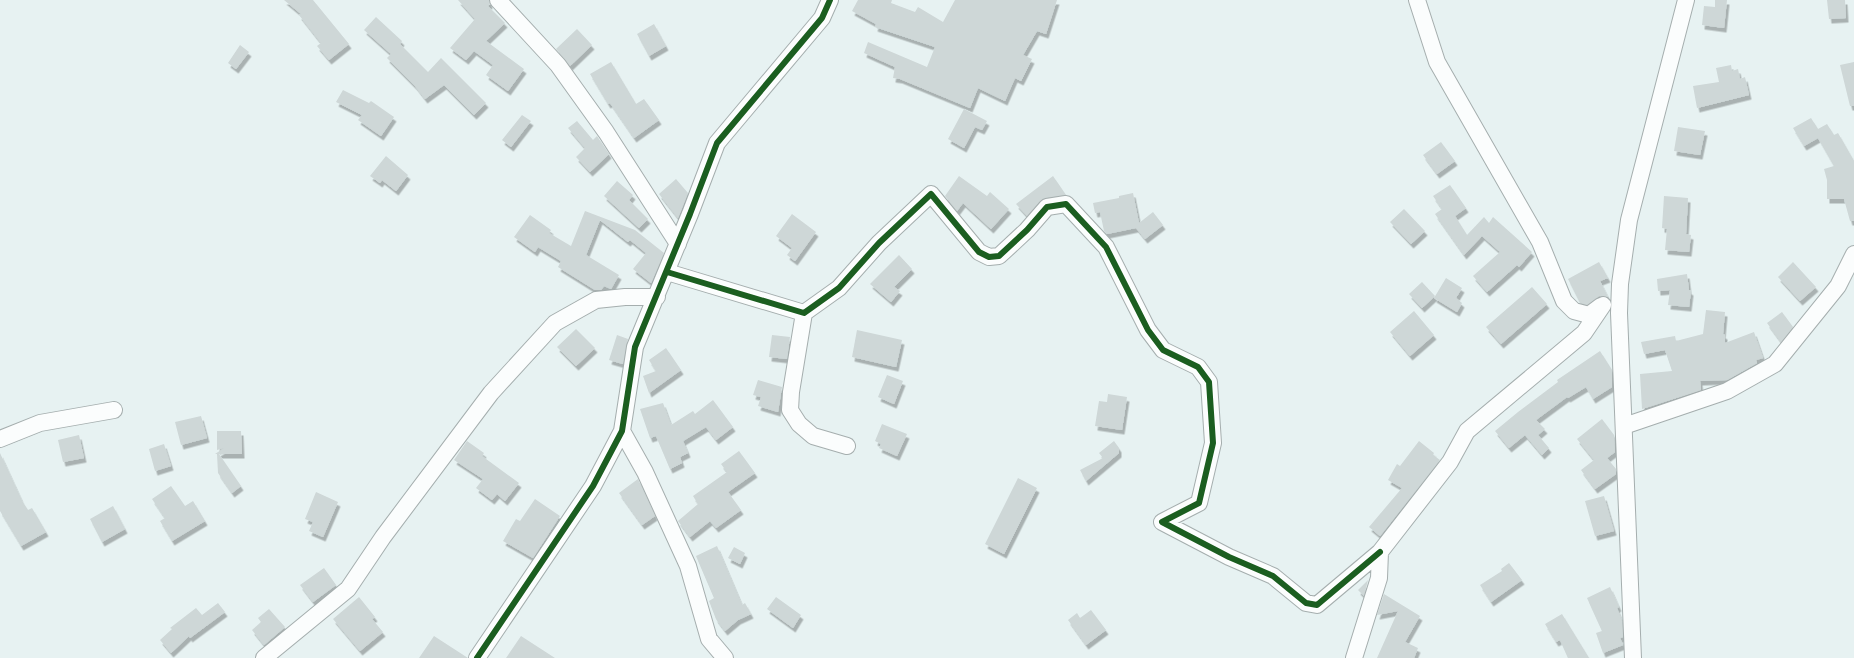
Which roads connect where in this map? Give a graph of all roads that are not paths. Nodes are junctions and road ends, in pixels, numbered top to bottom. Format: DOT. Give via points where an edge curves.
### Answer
graph roads {
  1 [pos="498,0"];
  2 [pos="830,0"];
  3 [pos="1416,0"];
  4 [pos="1686,0"];
  5 [pos="678,244"];
  6 [pos="1854,254"];
  7 [pos="667,272"];
  8 [pos="1620,284"];
  9 [pos="657,297"];
  10 [pos="1603,305"];
  11 [pos="804,313"];
  12 [pos="114,410"];
  13 [pos="1624,426"];
  14 [pos="622,431"];
  15 [pos="0,439"];
  16 [pos="847,446"];
  17 [pos="1380,552"];
  18 [pos="264,658"];
  19 [pos="477,658"];
  20 [pos="725,658"];
  21 [pos="1354,658"];
  22 [pos="1633,658"];
  1 -- 5 [label="street" via="558,65 606,132"];
  2 -- 5 [label="street" via="822,18 717,142"];
  3 -- 10 [label="street" via="1437,62 1540,242 1564,301 1574,311 1589,315"];
  4 -- 8 [label="street" via="1629,220"];
  5 -- 7 [label="street"];
  6 -- 13 [label="street" via="1838,286 1774,364 1726,391"];
  7 -- 9 [label="street"];
  7 -- 11 [label="street"];
  8 -- 10 [label="street"];
  8 -- 13 [label="street"];
  9 -- 14 [label="street" via="635,347"];
  9 -- 18 [label="street" via="596,300 555,324 491,393 383,537 348,589"];
  10 -- 17 [label="street" via="1584,333 1467,431 1450,462"];
  11 -- 16 [label="street" via="790,410 799,424 813,436"];
  11 -- 17 [label="street" via="839,288 879,243 931,194 979,252 989,257 1000,256 1028,230 1047,207 1066,204 1106,247 1148,330 1163,350 1198,367 1209,382 1213,443 1200,503 1162,522 1229,557 1273,576 1306,603 1317,605"];
  12 -- 15 [label="street" via="40,423"];
  13 -- 22 [label="street"];
  14 -- 19 [label="street" via="593,486"];
  14 -- 20 [label="street" via="645,472 688,566 709,639"];
  17 -- 21 [label="street" via="1379,578"];
}
